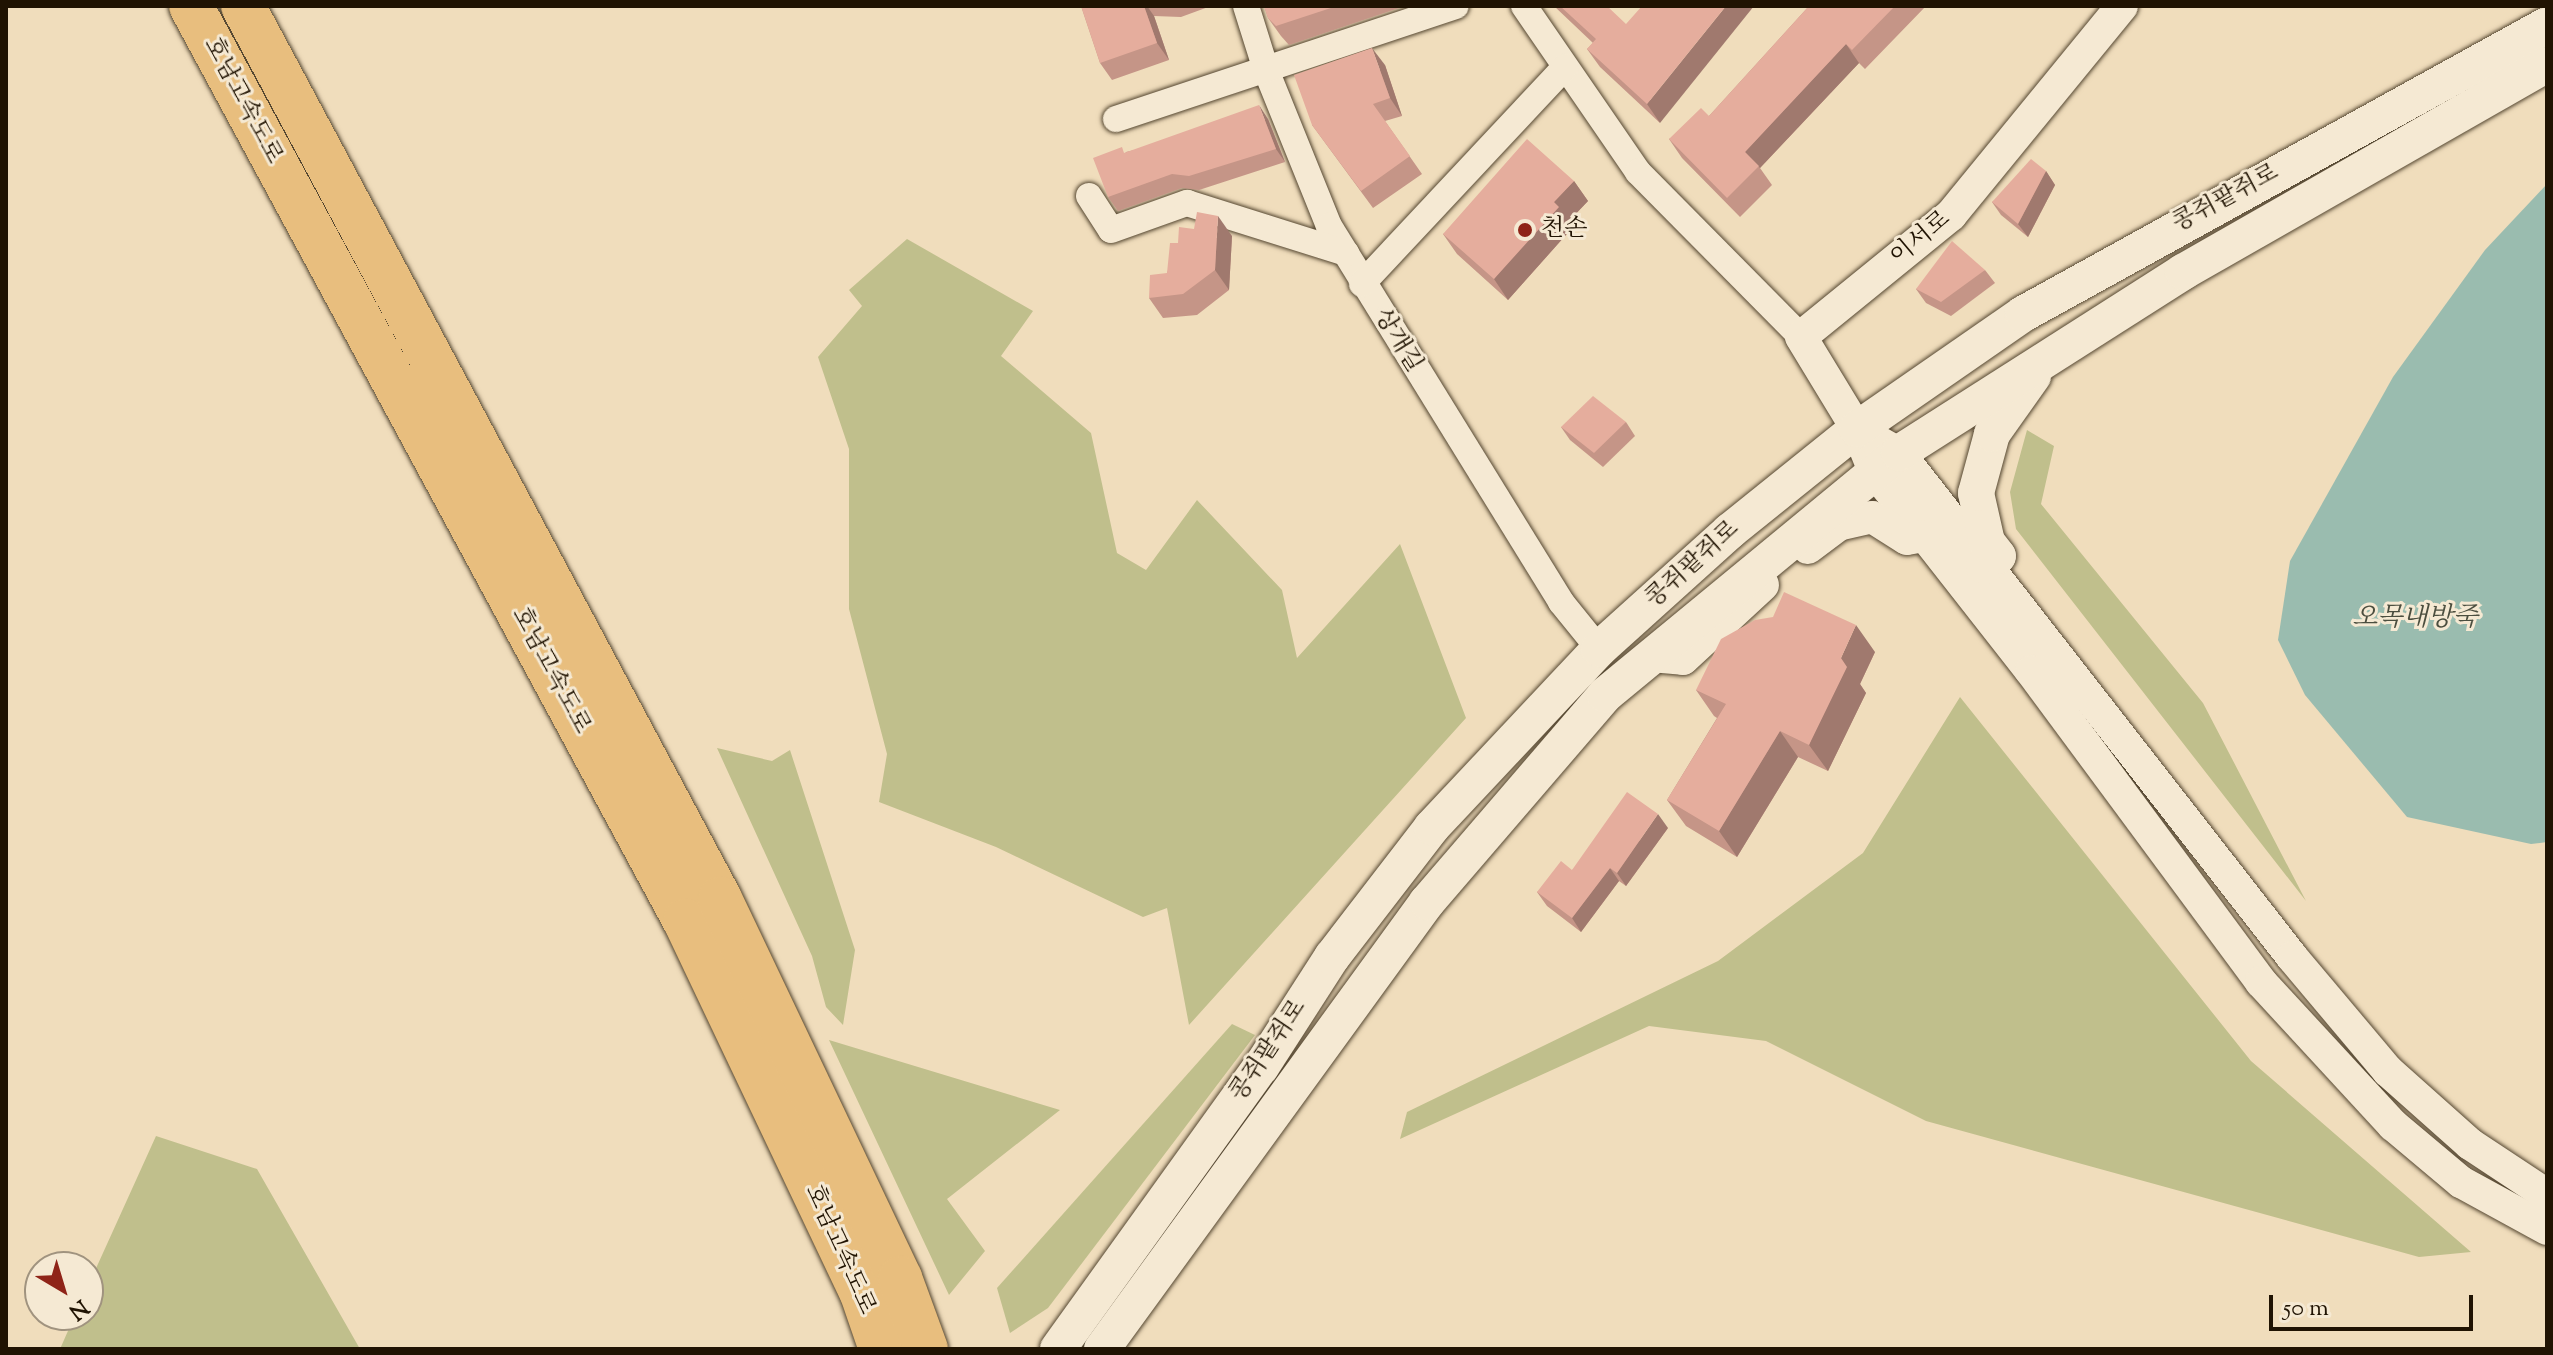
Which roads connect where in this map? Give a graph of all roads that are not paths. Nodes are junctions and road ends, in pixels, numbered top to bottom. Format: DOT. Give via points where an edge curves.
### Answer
graph roads {
  1 [pos="191,6"];
  2 [pos="243,6"];
  3 [pos="1246,6"];
  4 [pos="1456,6"];
  5 [pos="1524,6"];
  6 [pos="2122,6"];
  7 [pos="2547,25"];
  8 [pos="2547,64"];
  9 [pos="1565,67"];
  10 [pos="1266,70"];
  11 [pos="1116,119"];
  12 [pos="1089,196"];
  13 [pos="1346,253"];
  14 [pos="1362,284"];
  15 [pos="1801,337"];
  16 [pos="2055,349"];
  17 [pos="1857,429"];
  18 [pos="1886,462"];
  19 [pos="1924,536"];
  20 [pos="1984,566"];
  21 [pos="1599,649"];
  22 [pos="1651,656"];
  23 [pos="2252,905"];
  24 [pos="2221,929"];
  25 [pos="2547,1195"];
  26 [pos="2547,1229"];
  27 [pos="881,1349"];
  28 [pos="926,1349"];
  29 [pos="1058,1349"];
  30 [pos="1102,1349"];
  1 -- 27 [label="highway, 호남고속도로" via="685,921 861,1291"];
  2 -- 28 [label="highway, 호남고속도로" via="720,899 900,1278"];
  3 -- 10 [label="street, 상개길"];
  4 -- 10 [label="street"];
  5 -- 9 [label="street"];
  6 -- 15 [label="street, 이서로" via="1951,215"];
  7 -- 17 [label="main road, 콩쥐팥쥐로" via="2023,314"];
  8 -- 16 [label="main road, 콩쥐팥쥐로"];
  9 -- 14 [label="street"];
  9 -- 15 [label="street" via="1638,172"];
  10 -- 11 [label="street"];
  10 -- 13 [label="street, 상개길" via="1329,226"];
  12 -- 13 [label="street" via="1111,230 1187,203"];
  13 -- 14 [label="street, 상개길"];
  14 -- 21 [label="street, 상개길" via="1561,602"];
  15 -- 17 [label="street"];
  16 -- 18 [label="main road, 콩쥐팥쥐로"];
  16 -- 20 [label="main road" via="1992,434 1976,493 1987,542 1998,556"];
  17 -- 18 [label="street"];
  17 -- 21 [label="main road, 콩쥐팥쥐로" via="1730,531"];
  18 -- 19 [label="street"];
  18 -- 20 [label="street"];
  18 -- 22 [label="main road, 콩쥐팥쥐로"];
  19 -- 22 [label="street" via="1907,539 1872,517 1838,525 1683,659"];
  19 -- 24 [label="street"];
  20 -- 23 [label="street"];
  21 -- 29 [label="main road, 콩쥐팥쥐로" via="1415,848 1332,957 1261,1067"];
  22 -- 30 [label="main road, 콩쥐팥쥐로" via="1605,695 1427,902"];
  23 -- 24 [label="street"];
  23 -- 25 [label="street" via="2388,1071 2470,1144"];
  24 -- 26 [label="street" via="2261,982 2393,1125 2461,1182"];
}
